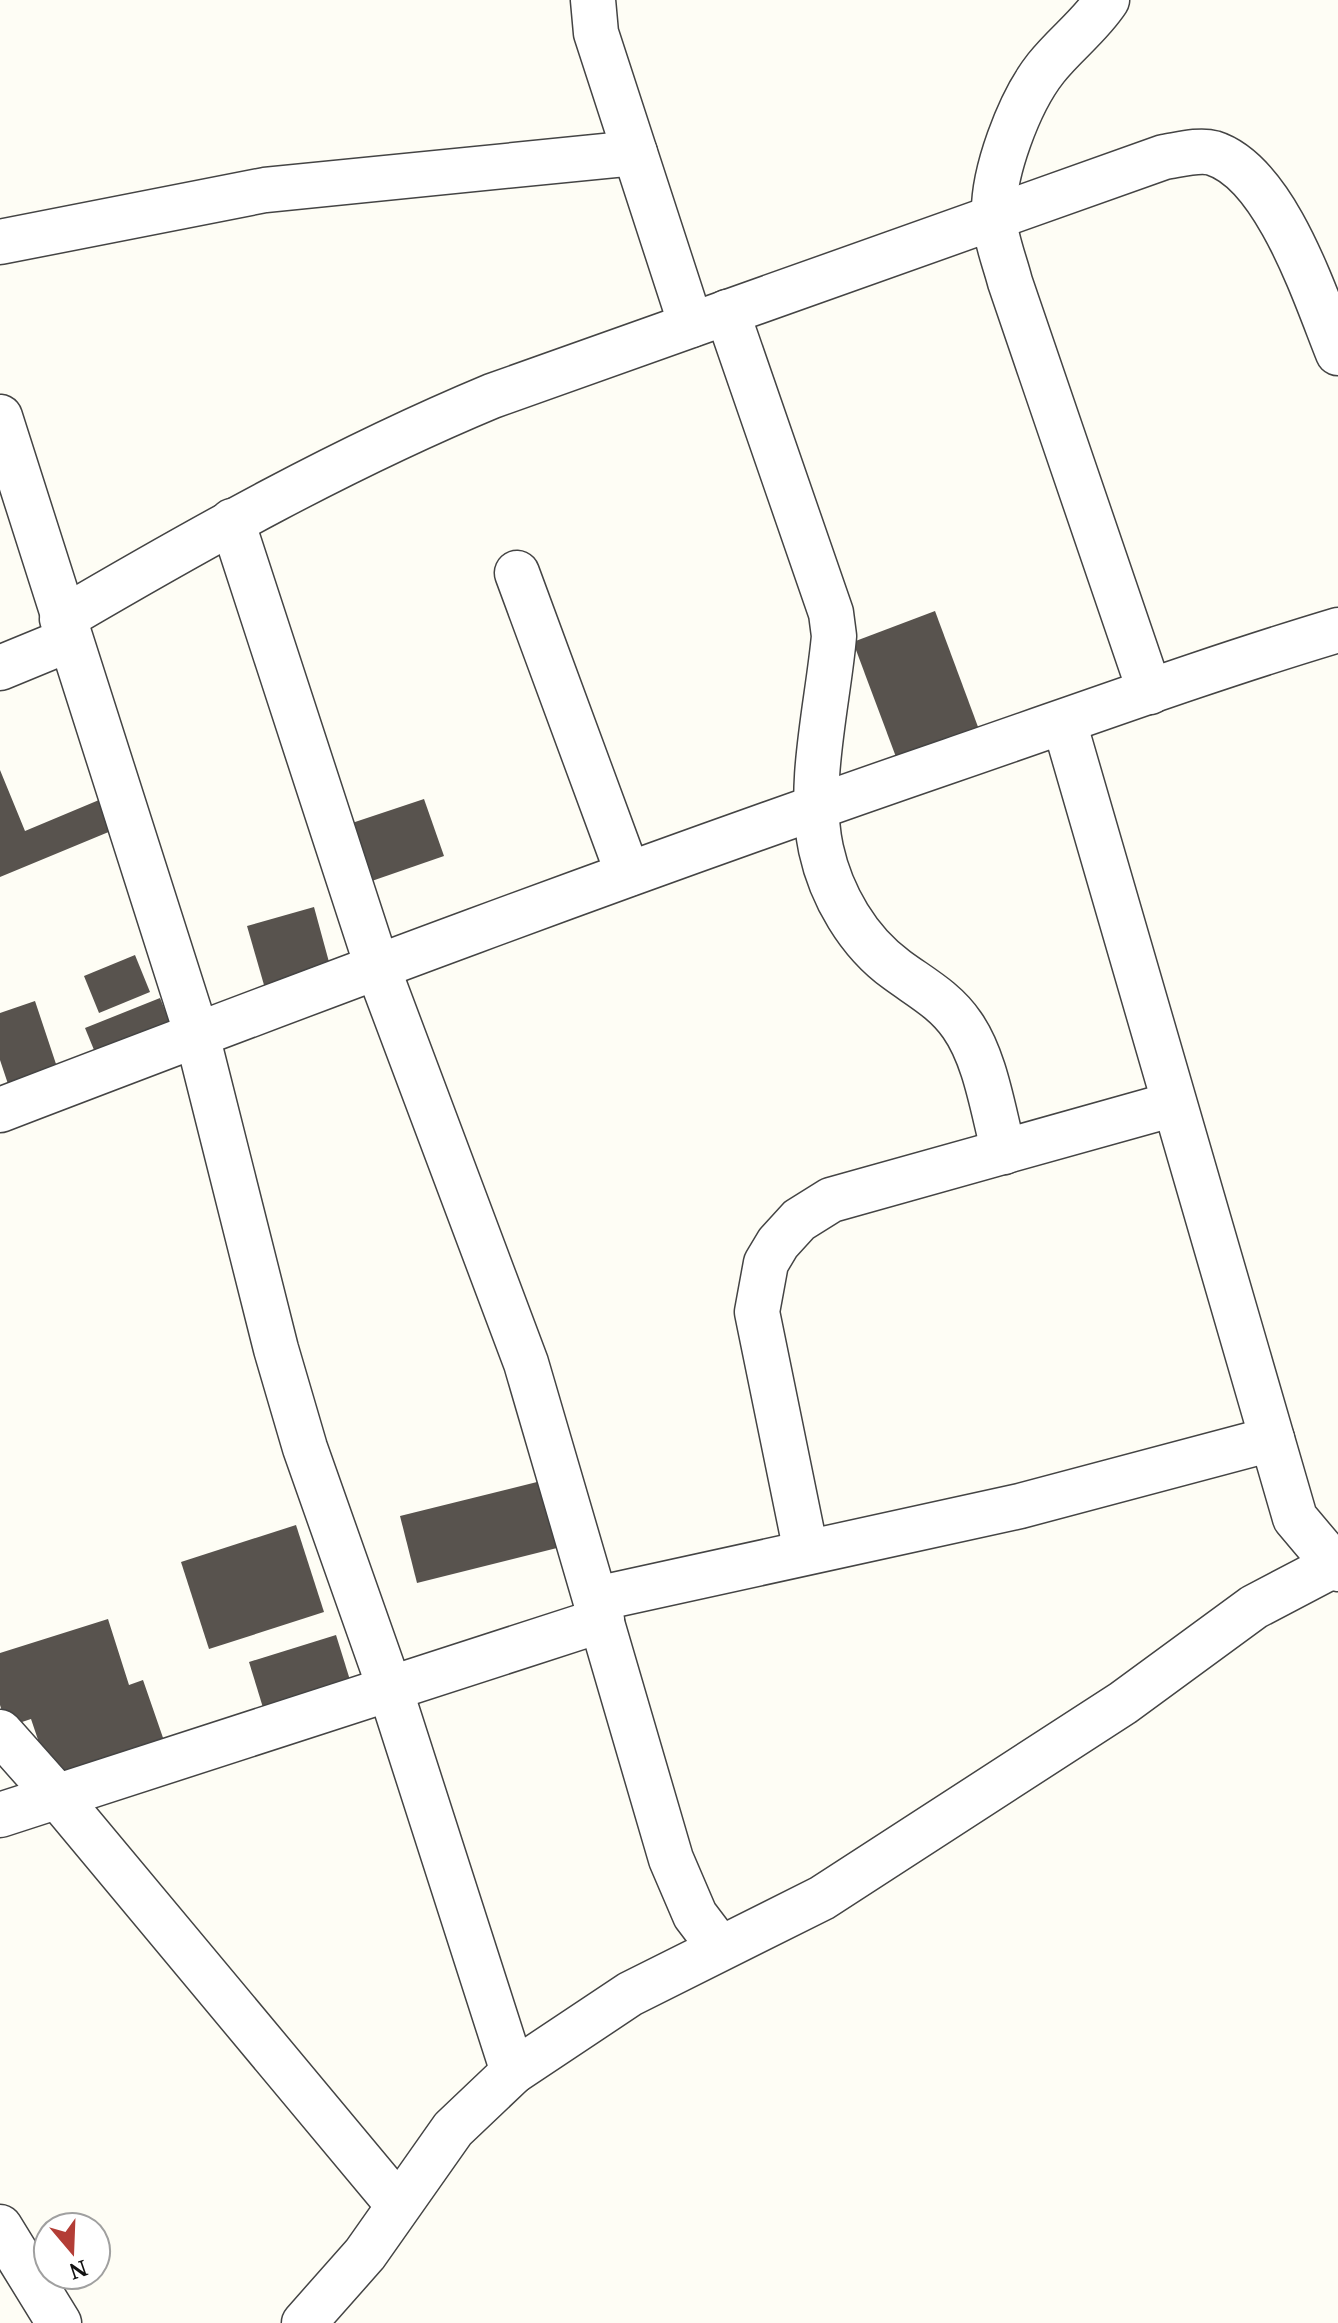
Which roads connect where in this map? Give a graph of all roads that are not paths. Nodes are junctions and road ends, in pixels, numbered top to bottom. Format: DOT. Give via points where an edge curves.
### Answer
graph roads {
  1 [pos="593,0"];
  2 [pos="1107,0"];
  3 [pos="635,153"];
  4 [pos="994,217"];
  5 [pos="0,242"];
  6 [pos="709,318"];
  7 [pos="1338,353"];
  8 [pos="0,417"];
  9 [pos="232,521"];
  10 [pos="517,573"];
  11 [pos="65,630"];
  12 [pos="1338,630"];
  13 [pos="0,668"];
  14 [pos="1150,692"];
  15 [pos="1064,722"];
  16 [pos="815,808"];
  17 [pos="628,874"];
  18 [pos="377,966"];
  19 [pos="197,1035"];
  20 [pos="1174,1104"];
  21 [pos="0,1110"];
  22 [pos="1004,1152"];
  23 [pos="1272,1439"];
  24 [pos="806,1552"];
  25 [pos="1337,1565"];
  26 [pos="599,1610"];
  27 [pos="390,1689"];
  28 [pos="0,1732"];
  29 [pos="57,1796"];
  30 [pos="0,1815"];
  31 [pos="720,1948"];
  32 [pos="513,2072"];
  33 [pos="398,2205"];
  34 [pos="0,2227"];
  35 [pos="59,2323"];
  36 [pos="304,2323"];
  1 -- 3 [label="street" via="596,33"];
  2 -- 4 [label="street" via="1044,71 1021,112 1003,158"];
  3 -- 5 [label="street" via="265,190"];
  3 -- 6 [label="street"];
  4 -- 6 [label="street"];
  4 -- 7 [label="street" via="1164,157 1210,152 1234,163 1265,195"];
  4 -- 14 [label="street" via="1010,282"];
  6 -- 9 [label="street" via="433,421"];
  6 -- 16 [label="street" via="831,613 834,636"];
  8 -- 11 [label="street"];
  9 -- 11 [label="street"];
  9 -- 18 [label="street"];
  10 -- 17 [label="street"];
  11 -- 13 [label="street"];
  11 -- 19 [label="street"];
  12 -- 14 [label="street"];
  14 -- 15 [label="street"];
  15 -- 16 [label="street"];
  15 -- 20 [label="street"];
  16 -- 17 [label="street"];
  16 -- 22 [label="street" via="835,892 859,936 893,968 943,1002 963,1026"];
  17 -- 18 [label="street"];
  18 -- 19 [label="street"];
  18 -- 26 [label="street" via="526,1363"];
  19 -- 21 [label="street"];
  19 -- 27 [label="street" via="305,1448"];
  20 -- 22 [label="street"];
  20 -- 23 [label="street"];
  22 -- 24 [label="street" via="831,1200 799,1220 766,1263 757,1312"];
  23 -- 24 [label="street" via="1035,1502"];
  23 -- 25 [label="street" via="1295,1518"];
  24 -- 26 [label="street"];
  25 -- 31 [label="street" via="1254,1607 1123,1703 822,1898"];
  26 -- 27 [label="street"];
  26 -- 31 [label="street" via="682,1890"];
  27 -- 29 [label="street"];
  27 -- 32 [label="street"];
  28 -- 29 [label="street"];
  29 -- 30 [label="street"];
  29 -- 33 [label="street"];
  31 -- 32 [label="street" via="630,1994"];
  32 -- 33 [label="street" via="453,2129"];
  33 -- 36 [label="street" via="365,2254"];
  34 -- 35 [label="street"];
}
